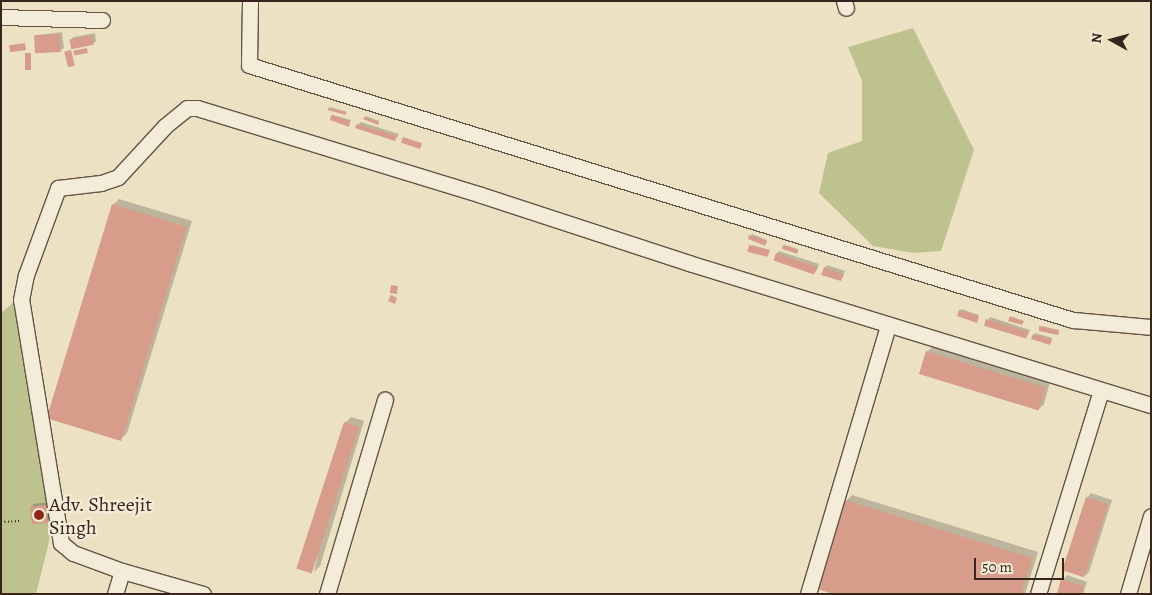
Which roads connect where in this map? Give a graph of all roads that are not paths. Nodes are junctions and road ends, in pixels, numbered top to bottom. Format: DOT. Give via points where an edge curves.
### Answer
graph roads {
  1 [pos="250,1"];
  2 [pos="1,17"];
  3 [pos="102,20"];
  4 [pos="888,325"];
  5 [pos="1151,327"];
  6 [pos="1101,391"];
  7 [pos="385,399"];
  8 [pos="1151,405"];
  9 [pos="1151,516"];
  10 [pos="122,571"];
  11 [pos="115,594"];
  12 [pos="203,594"];
  13 [pos="327,594"];
  14 [pos="808,594"];
  15 [pos="1038,594"];
  16 [pos="1128,594"];
  1 -- 5 [label="street" via="249,65 1073,320"];
  2 -- 3 [label="street"];
  4 -- 6 [label="street"];
  4 -- 10 [label="street" via="471,192 197,108 187,108 165,126 118,177 101,183 58,188 22,288 21,300 59,536 65,548 74,553"];
  4 -- 14 [label="street"];
  6 -- 8 [label="street"];
  6 -- 15 [label="street"];
  7 -- 13 [label="street"];
  9 -- 16 [label="street"];
  10 -- 11 [label="street"];
  10 -- 12 [label="street"];
}
